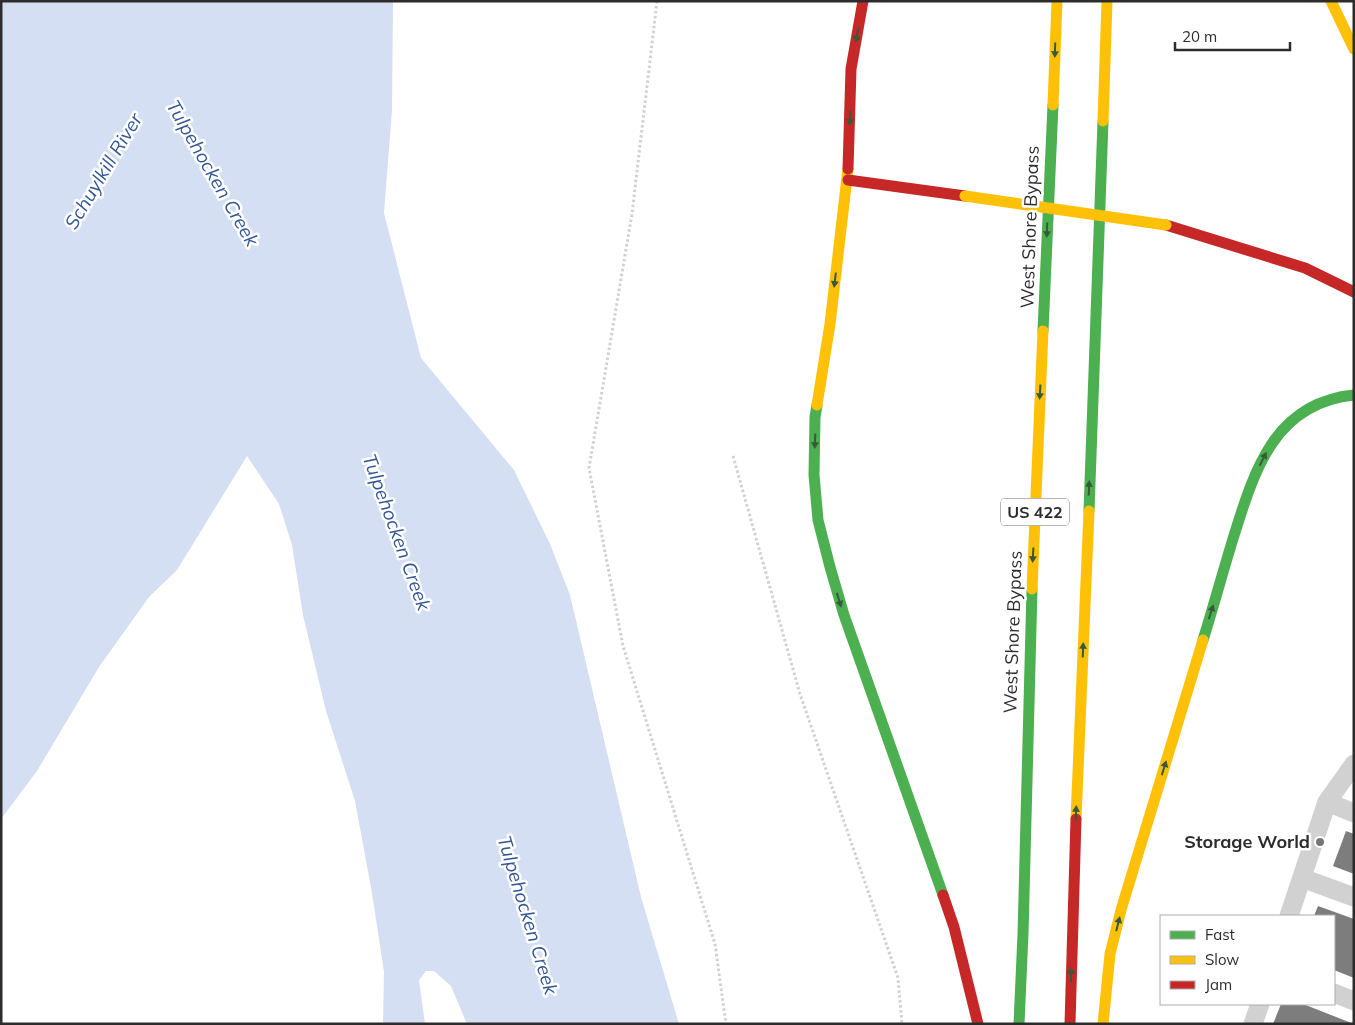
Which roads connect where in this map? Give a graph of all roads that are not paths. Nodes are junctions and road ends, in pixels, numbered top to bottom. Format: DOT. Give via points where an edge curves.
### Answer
graph roads {
  1 [pos="863,1"];
  2 [pos="1057,1"];
  3 [pos="1107,1"];
  4 [pos="1331,1"];
  5 [pos="1354,49"];
  6 [pos="848,180"];
  7 [pos="1354,292"];
  8 [pos="1354,395"];
  9 [pos="1354,764"];
  10 [pos="1327,802"];
  11 [pos="1354,812"];
  12 [pos="1302,878"];
  13 [pos="1354,897"];
  14 [pos="1289,915"];
  15 [pos="1335,993"];
  16 [pos="1354,1001"];
  17 [pos="1260,1005"];
  18 [pos="978,1024"];
  19 [pos="1019,1024"];
  20 [pos="1070,1024"];
  21 [pos="1103,1024"];
  22 [pos="1253,1024"];
  1 -- 6 [label="main road, one-way" via="851,69"];
  2 -- 19 [label="main road, West Shore Bypass / US 422, one-way" via="1029,647"];
  20 -- 3 [label="main road, US 422, one-way"];
  4 -- 5 [label="main road"];
  6 -- 7 [label="main road, bridge" via="1166,225 1305,268"];
  6 -- 18 [label="main road, one-way" via="815,416 814,475 818,520 844,615 954,927"];
  21 -- 8 [label="main road, one-way" via="1110,954 1121,910 1250,487 1270,444 1283,426 1300,413 1326,401"];
  9 -- 10 [label="lane"];
  10 -- 11 [label="lane"];
  10 -- 12 [label="lane"];
  12 -- 13 [label="lane"];
  12 -- 14 [label="lane"];
  15 -- 16 [label="lane"];
  17 -- 22 [label="lane"];
}
